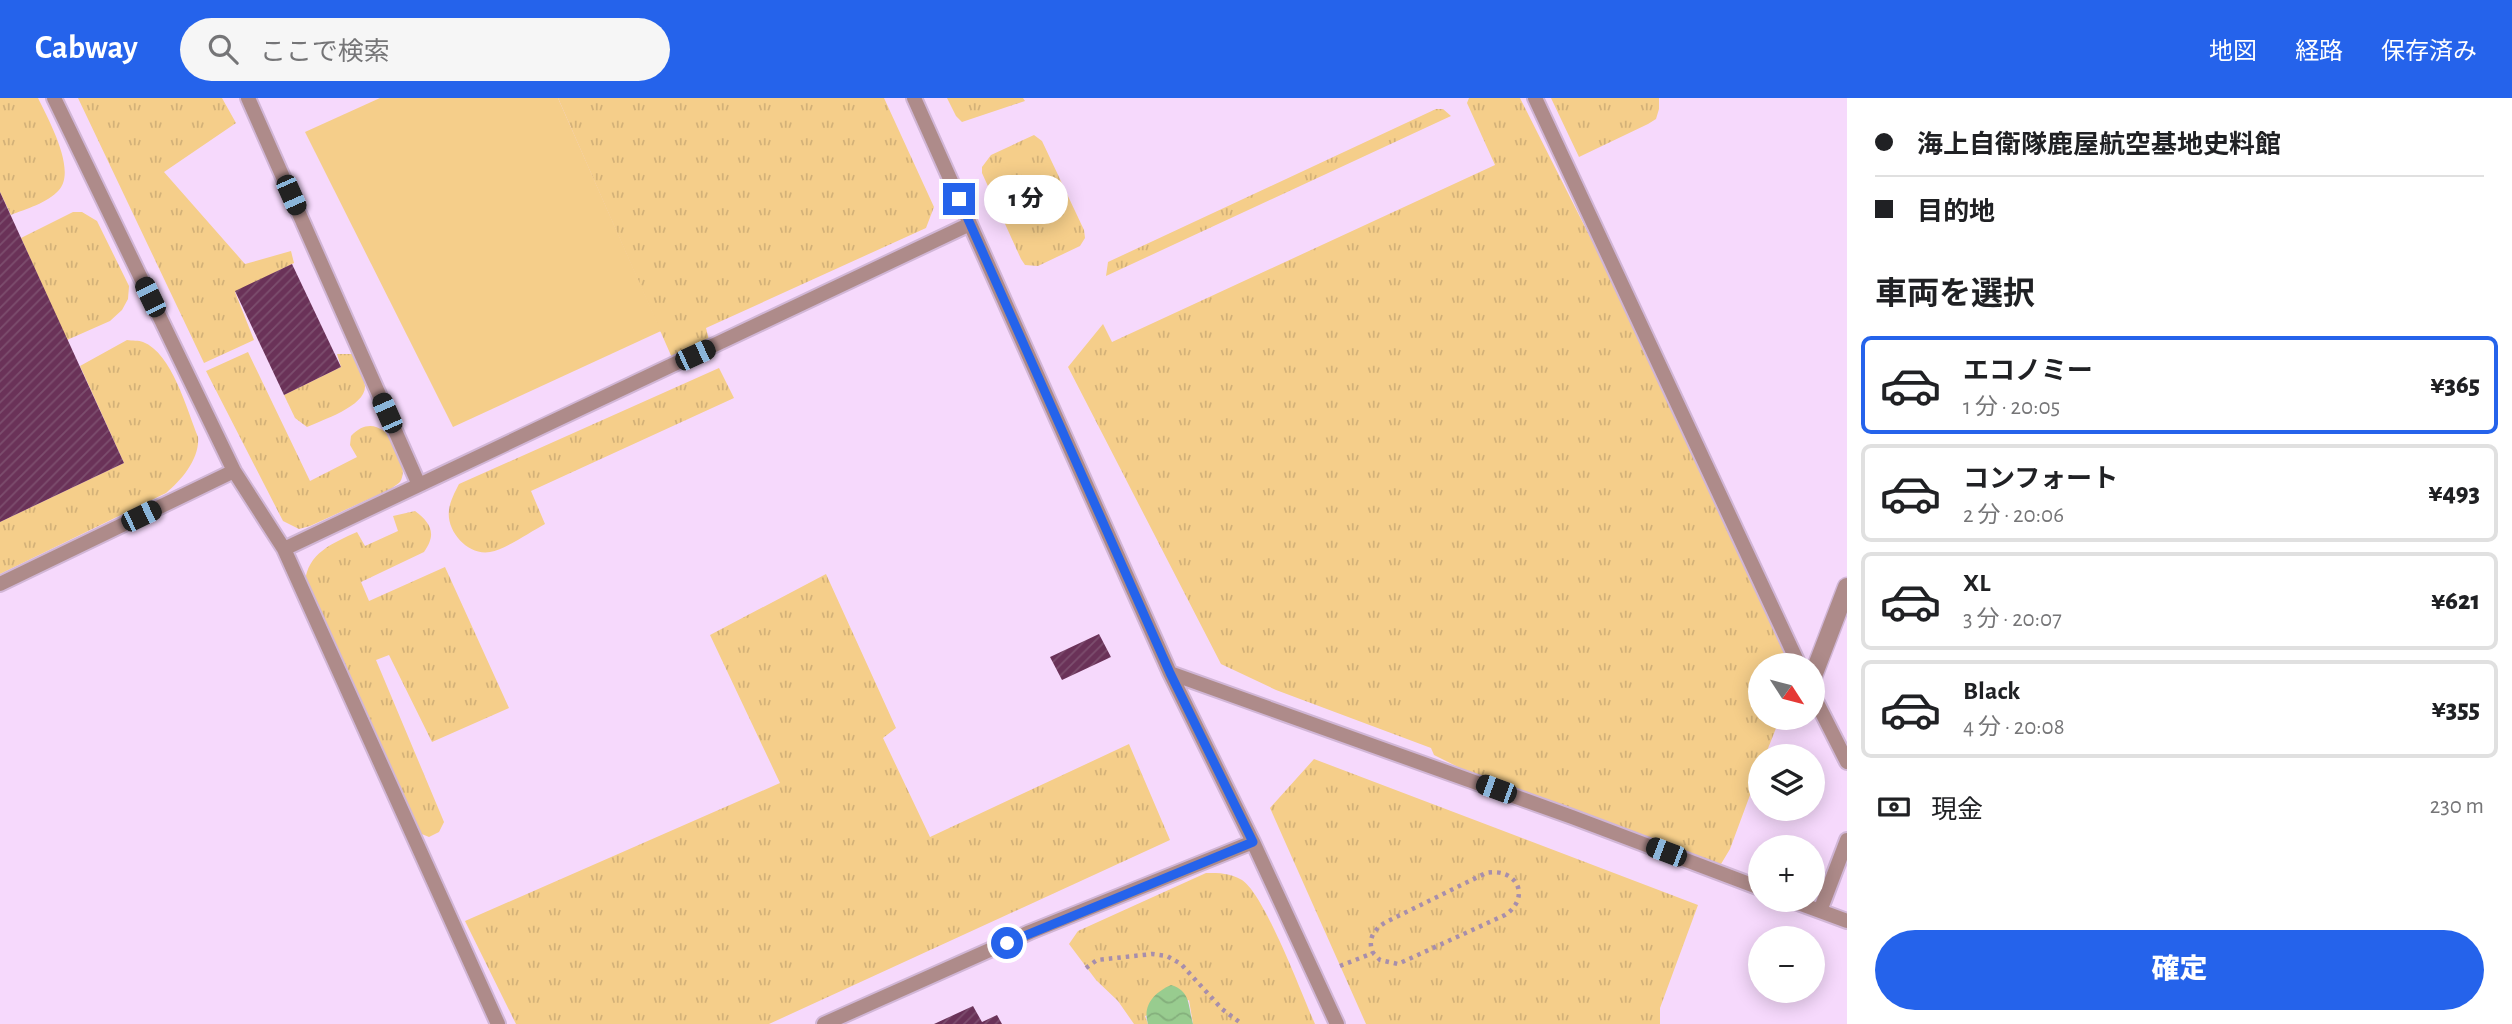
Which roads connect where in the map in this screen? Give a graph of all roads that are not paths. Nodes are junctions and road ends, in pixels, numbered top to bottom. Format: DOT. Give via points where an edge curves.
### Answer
graph roads {
  1 [pos="54,98"];
  2 [pos="248,98"];
  3 [pos="914,98"];
  4 [pos="1535,98"];
  5 [pos="970,224"];
  6 [pos="234,471"];
  7 [pos="419,485"];
  8 [pos="284,550"];
  9 [pos="0,584"];
  10 [pos="1847,587"];
  11 [pos="1793,653"];
  12 [pos="1822,653"];
  13 [pos="1170,673"];
  14 [pos="1825,719"];
  15 [pos="1847,762"];
  16 [pos="1847,840"];
  17 [pos="1253,842"];
  18 [pos="1748,883"];
  19 [pos="1825,898"];
  20 [pos="1823,912"];
  21 [pos="1847,921"];
  22 [pos="498,1024"];
  23 [pos="824,1024"];
  24 [pos="1337,1024"];
  1 -- 6 [label="lane"];
  2 -- 7 [label="lane"];
  3 -- 5 [label="lane"];
  4 -- 11 [label="lane"];
  5 -- 7 [label="lane"];
  5 -- 13 [label="lane"];
  6 -- 8 [label="lane"];
  6 -- 9 [label="lane"];
  7 -- 8 [label="lane"];
  8 -- 22 [label="lane"];
  10 -- 12 [label="street"];
  13 -- 17 [label="lane"];
  13 -- 18 [label="lane"];
  14 -- 15 [label="lane"];
  16 -- 19 [label="lane"];
  17 -- 23 [label="lane" via="1030,932"];
  17 -- 24 [label="lane"];
  20 -- 21 [label="lane"];
}
